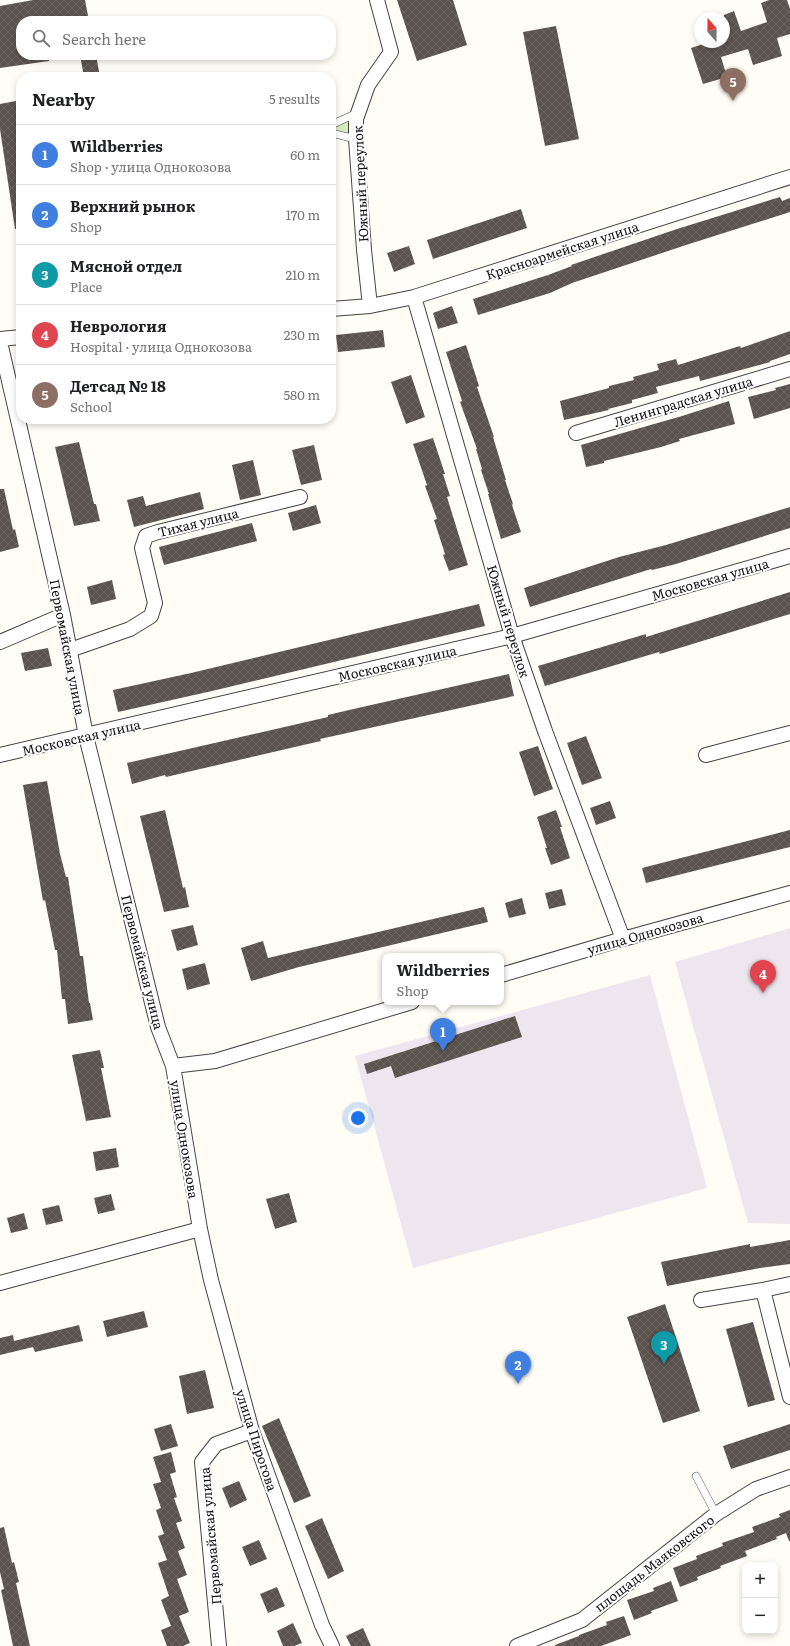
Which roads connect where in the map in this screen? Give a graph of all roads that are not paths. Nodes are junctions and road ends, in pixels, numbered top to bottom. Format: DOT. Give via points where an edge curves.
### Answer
graph roads {
  1 [pos="377,0"];
  2 [pos="359,112"];
  3 [pos="336,123"];
  4 [pos="336,135"];
  5 [pos="356,139"];
  6 [pos="790,177"];
  7 [pos="414,297"];
  8 [pos="370,306"];
  9 [pos="336,309"];
  10 [pos="16,338"];
  11 [pos="0,341"];
  12 [pos="790,369"];
  13 [pos="16,411"];
  14 [pos="19,424"];
  15 [pos="576,433"];
  16 [pos="300,497"];
  17 [pos="790,556"];
  18 [pos="63,615"];
  19 [pos="512,636"];
  20 [pos="0,642"];
  21 [pos="70,650"];
  22 [pos="790,733"];
  23 [pos="86,736"];
  24 [pos="0,755"];
  25 [pos="706,755"];
  26 [pos="790,893"];
  27 [pos="623,938"];
  28 [pos="504,974"];
  29 [pos="402,1005"];
  30 [pos="173,1066"];
  31 [pos="200,1229"];
  32 [pos="0,1283"];
  33 [pos="790,1284"];
  34 [pos="763,1290"];
  35 [pos="701,1300"];
  36 [pos="790,1397"];
  37 [pos="252,1431"];
  38 [pos="696,1476"];
  39 [pos="790,1477"];
  40 [pos="716,1514"];
  41 [pos="219,1646"];
  42 [pos="332,1646"];
  43 [pos="517,1646"];
  1 -- 2 [label="street, Южный переулок" via="391,52 368,85"];
  2 -- 3 [label="lane"];
  2 -- 5 [label="street, Южный переулок" via="356,119"];
  4 -- 5 [label="lane"];
  5 -- 8 [label="street, Южный переулок"];
  6 -- 7 [label="street, Красноармейская улица"];
  7 -- 8 [label="street, Красноармейская улица"];
  7 -- 19 [label="street, Южный переулок"];
  8 -- 9 [label="street, Красноармейская улица"];
  10 -- 11 [label="street"];
  11 -- 13 [label="street, Первомайская улица"];
  12 -- 15 [label="street, Ленинградская улица"];
  14 -- 18 [label="street, Первомайская улица"];
  16 -- 21 [label="street, Тихая улица" via="146,536 142,548 155,603 151,616 130,629"];
  17 -- 19 [label="street, Московская улица"];
  18 -- 20 [label="street"];
  18 -- 21 [label="street, Первомайская улица"];
  19 -- 23 [label="street, Московская улица"];
  19 -- 27 [label="street, Южный переулок"];
  21 -- 23 [label="street, Первомайская улица"];
  22 -- 25 [label="street"];
  23 -- 24 [label="street, Московская улица"];
  23 -- 30 [label="street, Первомайская улица" via="158,1027"];
  26 -- 27 [label="street, улица Однокозова"];
  27 -- 28 [label="street, улица Однокозова"];
  29 -- 30 [label="street, улица Однокозова" via="215,1061"];
  30 -- 31 [label="street, улица Однокозова"];
  31 -- 32 [label="street"];
  31 -- 37 [label="street, улица Пирогова" via="211,1280"];
  33 -- 34 [label="street"];
  34 -- 35 [label="street"];
  34 -- 36 [label="street"];
  37 -- 41 [label="street, Первомайская улица" via="216,1444 202,1462"];
  37 -- 42 [label="street, улица Пирогова" via="322,1625"];
  38 -- 40 [label="lane"];
  39 -- 40 [label="street, площадь Маяковского" via="756,1489"];
  40 -- 43 [label="street, площадь Маяковского" via="582,1620"];
}
